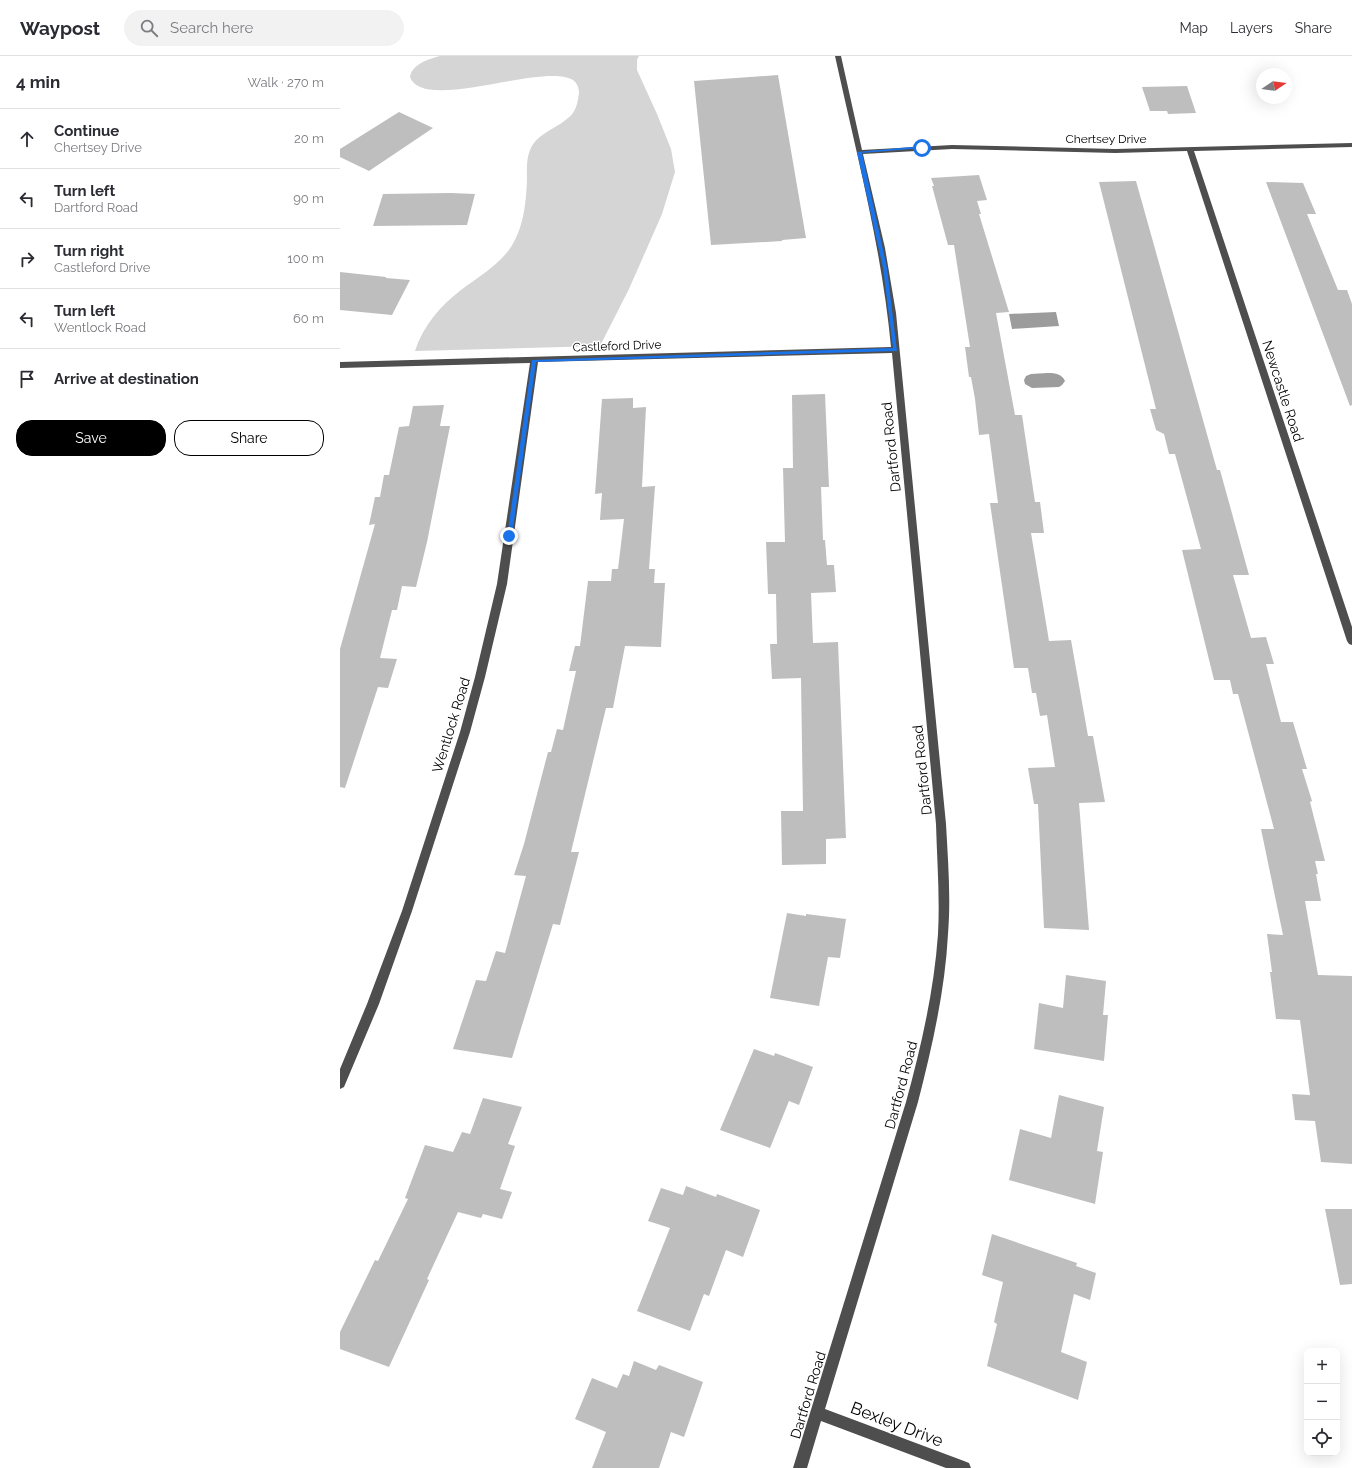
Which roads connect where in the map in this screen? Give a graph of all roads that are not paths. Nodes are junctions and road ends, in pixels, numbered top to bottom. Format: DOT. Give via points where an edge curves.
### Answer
graph roads {
  1 [pos="838,56"];
  2 [pos="1352,145"];
  3 [pos="1190,149"];
  4 [pos="859,152"];
  5 [pos="895,350"];
  6 [pos="534,361"];
  7 [pos="340,365"];
  8 [pos="1352,640"];
  9 [pos="340,1083"];
  10 [pos="817,1413"];
  11 [pos="800,1468"];
  12 [pos="964,1468"];
  1 -- 4 [label="street, Dartford Road"];
  2 -- 3 [label="street, Chertsey Drive"];
  3 -- 4 [label="street, Chertsey Drive" via="1087,151 952,147"];
  3 -- 8 [label="street, Newcastle Road"];
  4 -- 5 [label="street, Dartford Road" via="885,268"];
  5 -- 6 [label="street, Castleford Drive"];
  5 -- 10 [label="street, Dartford Road" via="941,824 943,934 936,995 924,1057"];
  6 -- 7 [label="street, Castleford Drive"];
  6 -- 9 [label="street, Wentlock Road" via="502,584 478,684 407,911 376,997"];
  10 -- 11 [label="street, Dartford Road"];
  10 -- 12 [label="street, Bexley Drive"];
}
